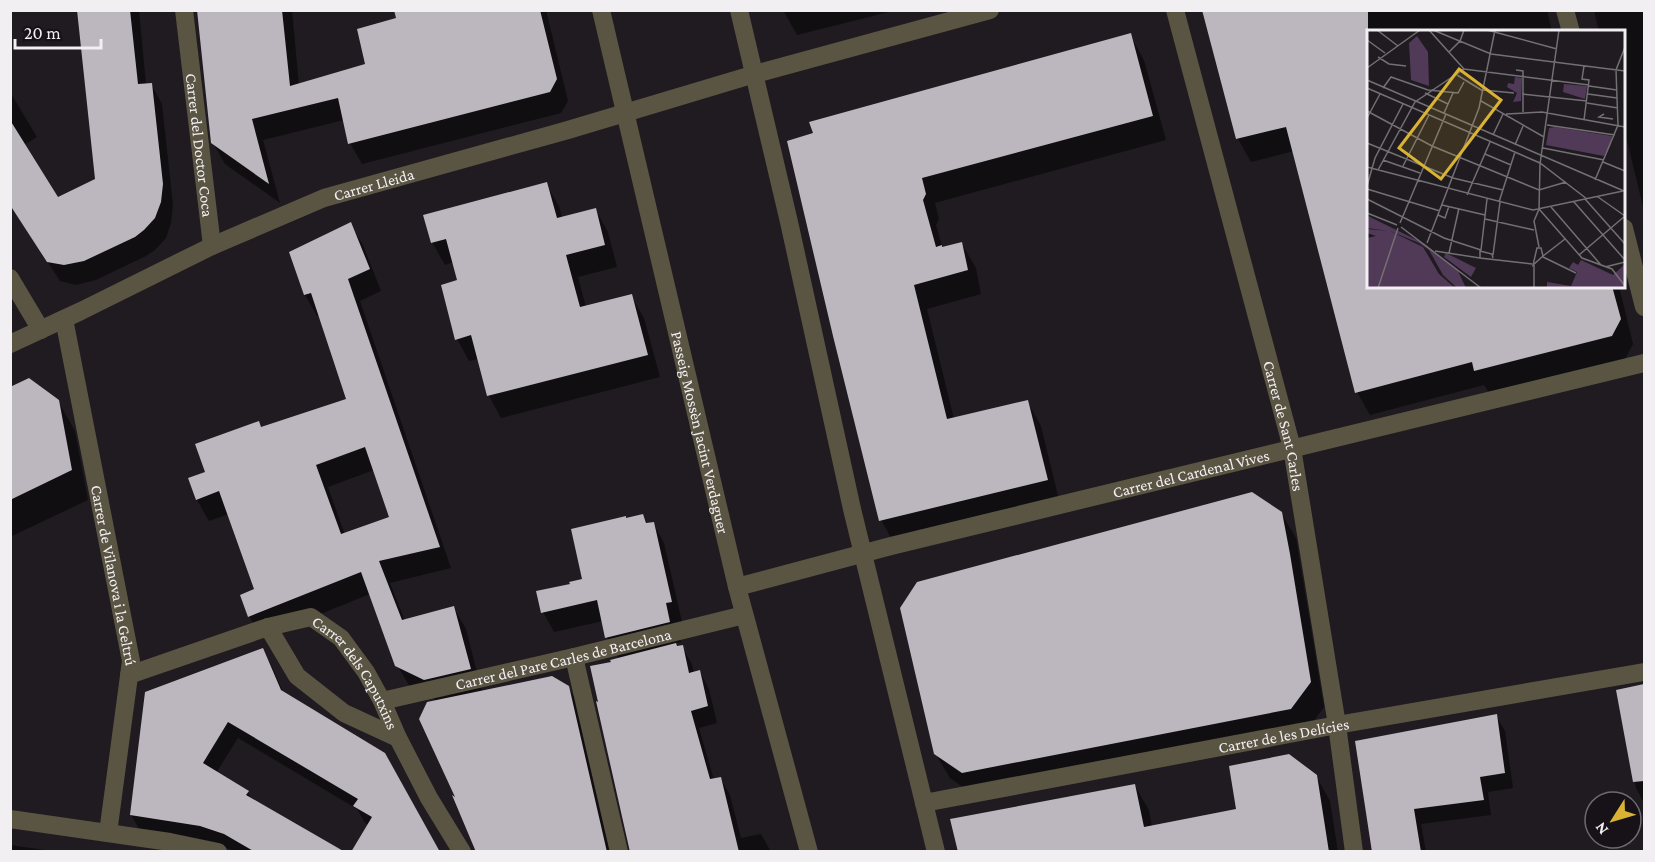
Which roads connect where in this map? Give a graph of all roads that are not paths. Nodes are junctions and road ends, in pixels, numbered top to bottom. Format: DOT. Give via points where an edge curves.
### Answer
graph roads {
  1 [pos="184,10"];
  2 [pos="601,10"];
  3 [pos="739,10"];
  4 [pos="990,10"];
  5 [pos="1175,10"];
  6 [pos="1565,10"];
  7 [pos="1570,30"];
  8 [pos="755,74"];
  9 [pos="625,112"];
  10 [pos="1625,236"];
  11 [pos="212,246"];
  12 [pos="10,278"];
  13 [pos="1644,307"];
  14 [pos="64,319"];
  15 [pos="41,330"];
  16 [pos="10,344"];
  17 [pos="1644,363"];
  18 [pos="1293,448"];
  19 [pos="863,553"];
  20 [pos="737,587"];
  21 [pos="744,615"];
  22 [pos="268,627"];
  23 [pos="574,657"];
  24 [pos="1644,672"];
  25 [pos="129,675"];
  26 [pos="382,701"];
  27 [pos="1337,724"];
  28 [pos="398,738"];
  29 [pos="924,803"];
  30 [pos="10,819"];
  31 [pos="108,833"];
  32 [pos="218,852"];
  33 [pos="462,852"];
  34 [pos="619,852"];
  35 [pos="809,852"];
  36 [pos="936,852"];
  37 [pos="1353,852"];
  1 -- 11 [label="street, Carrer del Doctor Coca"];
  2 -- 9 [label="street, Passeig Mossèn Jacint Verdaguer"];
  3 -- 8 [label="street"];
  4 -- 8 [label="street, Carrer Lleida"];
  5 -- 18 [label="street, Carrer de Sant Carles"];
  6 -- 7 [label="street"];
  8 -- 9 [label="street, Carrer Lleida"];
  8 -- 19 [label="street"];
  9 -- 11 [label="street, Carrer Lleida" via="324,198"];
  9 -- 20 [label="street, Passeig Mossèn Jacint Verdaguer"];
  10 -- 13 [label="street"];
  11 -- 14 [label="street, Carrer Lleida"];
  12 -- 15 [label="street"];
  14 -- 15 [label="street, Carrer Lleida"];
  14 -- 25 [label="street, Carrer de Vilanova i la Geltrú" via="131,660"];
  15 -- 16 [label="street, Carrer Lleida"];
  17 -- 18 [label="street, Carrer del Cardenal Vives"];
  18 -- 19 [label="street, Carrer del Cardenal Vives"];
  18 -- 27 [label="street, Carrer de Sant Carles"];
  19 -- 20 [label="street, Carrer del Cardenal Vives"];
  19 -- 29 [label="street"];
  20 -- 21 [label="street, Passeig Mossèn Jacint Verdaguer"];
  21 -- 23 [label="street, Carrer del Pare Carles de Barcelona"];
  21 -- 35 [label="street, Passeig Mossèn Jacint Verdaguer"];
  22 -- 25 [label="street, Carrer dels Caputxins"];
  22 -- 26 [label="street, Carrer dels Caputxins" via="311,617 340,638"];
  22 -- 28 [label="street, Carrer dels Caputxins" via="297,676 344,713"];
  23 -- 26 [label="street, Carrer del Pare Carles de Barcelona"];
  23 -- 34 [label="street"];
  24 -- 27 [label="street, Carrer de les Delícies"];
  25 -- 31 [label="street, Carrer de Vilanova i la Geltrú"];
  26 -- 28 [label="street, Carrer dels Caputxins"];
  27 -- 29 [label="street, Carrer de les Delícies"];
  27 -- 37 [label="street, Carrer de Sant Carles"];
  28 -- 33 [label="street, Carrer dels Caputxins"];
  29 -- 36 [label="street"];
  30 -- 31 [label="street"];
  31 -- 32 [label="street"];
}
